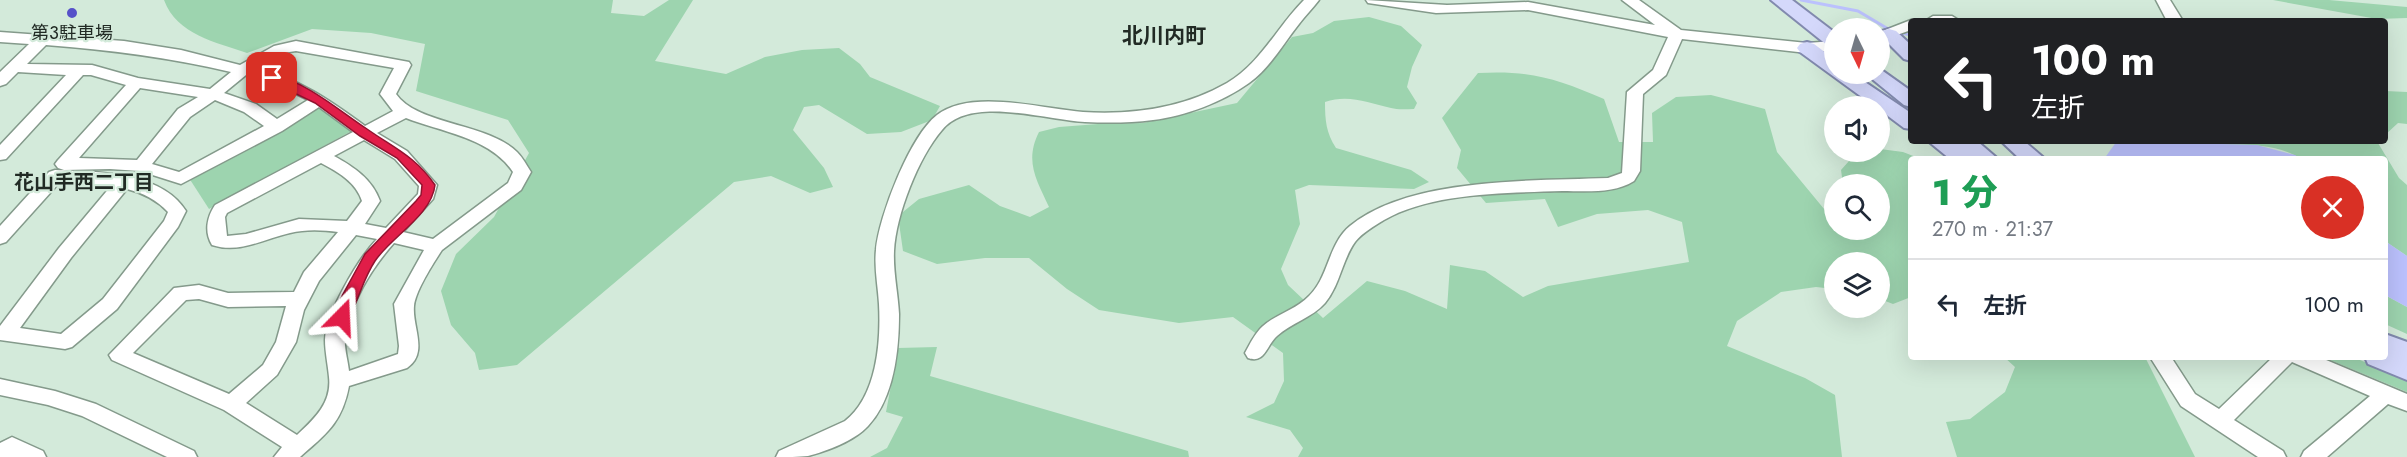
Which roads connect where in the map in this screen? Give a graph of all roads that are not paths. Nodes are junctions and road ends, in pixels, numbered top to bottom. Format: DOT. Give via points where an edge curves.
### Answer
graph roads {
  1 [pos="1312,0"];
  2 [pos="1372,0"];
  3 [pos="1629,0"];
  4 [pos="1780,0"];
  5 [pos="1797,0"];
  6 [pos="2163,0"];
  7 [pos="2173,18"];
  8 [pos="1824,21"];
  9 [pos="1908,26"];
  10 [pos="1824,33"];
  11 [pos="1677,34"];
  12 [pos="1890,34"];
  13 [pos="0,38"];
  14 [pos="42,40"];
  15 [pos="1890,40"];
  16 [pos="1824,47"];
  17 [pos="1807,48"];
  18 [pos="1908,53"];
  19 [pos="1824,61"];
  20 [pos="15,67"];
  21 [pos="244,69"];
  22 [pos="79,70"];
  23 [pos="1890,72"];
  24 [pos="0,81"];
  25 [pos="136,83"];
  26 [pos="1855,84"];
  27 [pos="1889,84"];
  28 [pos="1908,86"];
  29 [pos="213,94"];
  30 [pos="1908,99"];
  31 [pos="320,100"];
  32 [pos="405,112"];
  33 [pos="1908,121"];
  34 [pos="276,128"];
  35 [pos="364,133"];
  36 [pos="1942,144"];
  37 [pos="1967,144"];
  38 [pos="1984,144"];
  39 [pos="2015,144"];
  40 [pos="0,155"];
  41 [pos="321,156"];
  42 [pos="1960,156"];
  43 [pos="1983,156"];
  44 [pos="2000,156"];
  45 [pos="2030,156"];
  46 [pos="141,165"];
  47 [pos="123,182"];
  48 [pos="352,227"];
  49 [pos="390,236"];
  50 [pos="0,237"];
  51 [pos="436,246"];
  52 [pos="298,299"];
  53 [pos="3,333"];
  54 [pos="2388,344"];
  55 [pos="2388,349"];
  56 [pos="2407,352"];
  57 [pos="1255,353"];
  58 [pos="2407,357"];
  59 [pos="2162,360"];
  60 [pos="2282,360"];
  61 [pos="2306,360"];
  62 [pos="2384,360"];
  63 [pos="2407,370"];
  64 [pos="340,381"];
  65 [pos="0,387"];
  66 [pos="2386,394"];
  67 [pos="2407,403"];
  68 [pos="231,404"];
  69 [pos="2220,421"];
  70 [pos="291,452"];
  71 [pos="0,455"];
  72 [pos="35,457"];
  73 [pos="186,457"];
  74 [pos="787,457"];
  75 [pos="2275,457"];
  76 [pos="2312,457"];
  1 -- 74 [label="street" via="1251,75 1179,109 1153,115 1083,117 985,107 953,112 943,118 926,139 898,200 885,247 888,324 881,381 873,401 858,422"];
  2 -- 11 [label="street" via="1425,8 1528,6"];
  3 -- 11 [label="street"];
  4 -- 10 [label="main road"];
  5 -- 8 [label="main road"];
  6 -- 7 [label="street"];
  9 -- 12 [label="street"];
  11 -- 17 [label="street"];
  11 -- 57 [label="street" via="1660,72 1635,92 1630,175 1608,184 1476,191 1400,205 1355,231 1316,302 1268,332"];
  13 -- 14 [label="street"];
  14 -- 20 [label="street"];
  14 -- 21 [label="street" via="124,46"];
  15 -- 18 [label="main road"];
  16 -- 17 [label="street"];
  17 -- 19 [label="main road"];
  20 -- 22 [label="street"];
  20 -- 24 [label="street"];
  21 -- 29 [label="street"];
  21 -- 31 [label="street"];
  21 -- 32 [label="street" via="287,46 398,63 403,68 388,97"];
  22 -- 25 [label="street"];
  22 -- 40 [label="street"];
  23 -- 28 [label="main road"];
  25 -- 29 [label="street"];
  25 -- 46 [label="street" via="64,164"];
  26 -- 33 [label="main road"];
  27 -- 30 [label="main road"];
  29 -- 34 [label="street" via="250,108"];
  29 -- 46 [label="street" via="184,113"];
  31 -- 34 [label="street"];
  31 -- 35 [label="street"];
  32 -- 35 [label="street"];
  32 -- 51 [label="street" via="505,149 519,162 522,172 515,186"];
  34 -- 46 [label="street" via="181,178"];
  35 -- 41 [label="street"];
  35 -- 49 [label="street" via="401,155 428,185 421,204"];
  36 -- 42 [label="main road"];
  37 -- 43 [label="main road"];
  38 -- 44 [label="main road"];
  39 -- 45 [label="main road"];
  41 -- 48 [label="street" via="361,184 371,197 367,209"];
  41 -- 48 [label="street" via="221,209 216,217 218,241 237,241 298,225"];
  47 -- 50 [label="street" via="55,176"];
  47 -- 53 [label="street"];
  47 -- 53 [label="street" via="144,188 173,204 177,211 110,304 65,342"];
  48 -- 49 [label="street"];
  48 -- 52 [label="street" via="322,260"];
  49 -- 51 [label="street"];
  49 -- 64 [label="street" via="370,258 349,296 335,339"];
  51 -- 64 [label="street" via="404,304 407,358"];
  52 -- 68 [label="street" via="286,342 270,370"];
  52 -- 68 [label="street" via="228,300 199,292 181,293 119,355"];
  54 -- 56 [label="main road"];
  55 -- 58 [label="main road"];
  59 -- 69 [label="street" via="2188,400"];
  60 -- 69 [label="street"];
  61 -- 66 [label="street"];
  62 -- 63 [label="main road"];
  64 -- 70 [label="street" via="335,406 321,426"];
  65 -- 73 [label="street" via="91,412 128,426"];
  66 -- 67 [label="street"];
  66 -- 76 [label="street"];
  68 -- 70 [label="street"];
  69 -- 75 [label="street"];
  71 -- 72 [label="street" via="12,445"];
}
